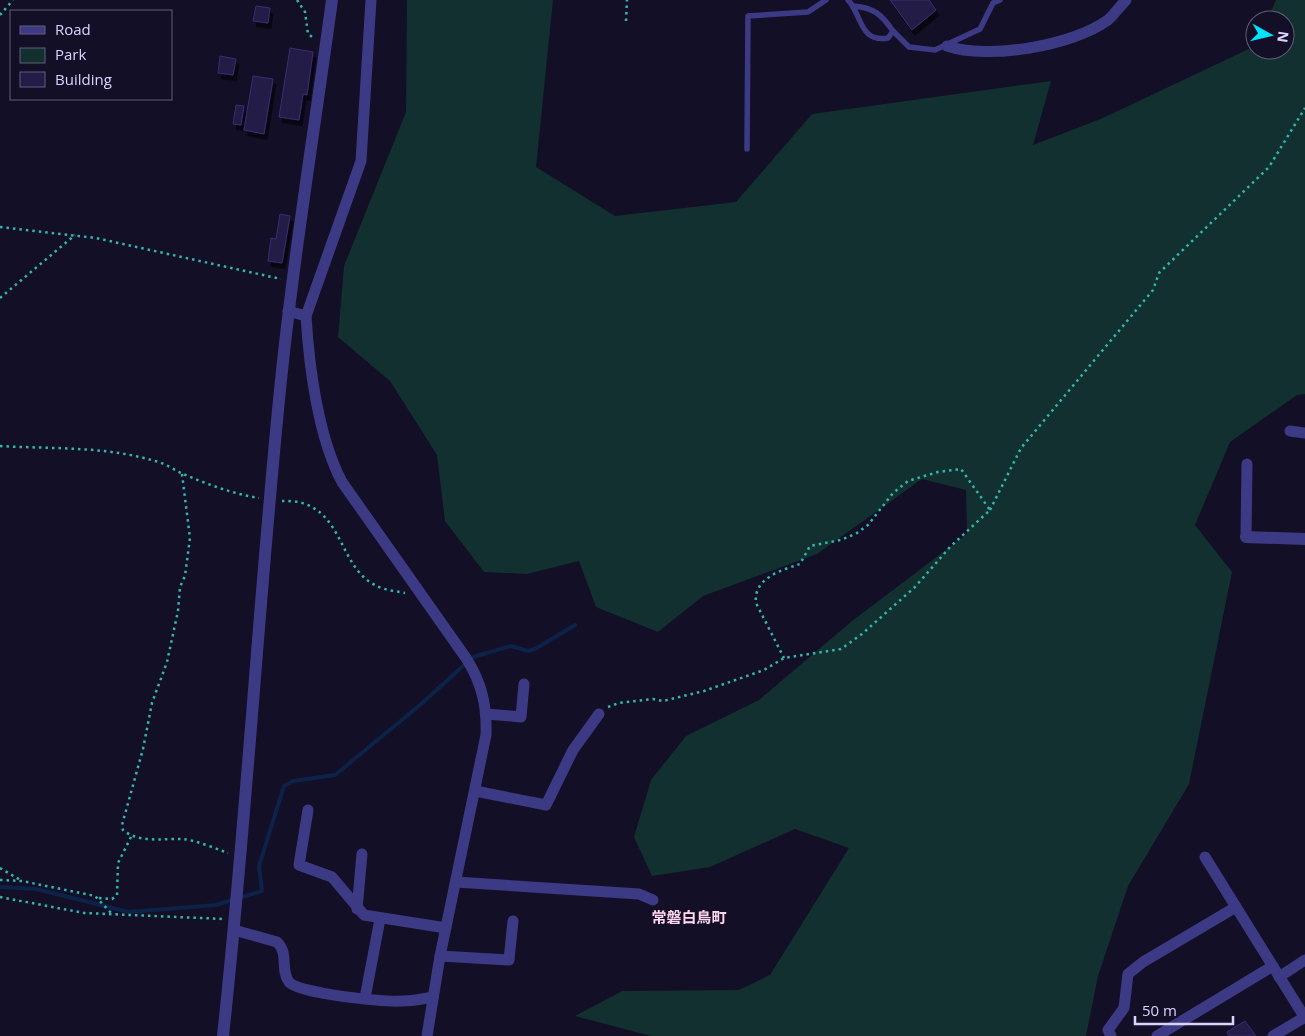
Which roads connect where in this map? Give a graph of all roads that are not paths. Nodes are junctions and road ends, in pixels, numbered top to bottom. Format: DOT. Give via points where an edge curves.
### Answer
graph roads {
  1 [pos="332,0"];
  2 [pos="371,0"];
  3 [pos="826,0"];
  4 [pos="848,0"];
  5 [pos="1000,0"];
  6 [pos="1126,0"];
  7 [pos="854,6"];
  8 [pos="893,31"];
  9 [pos="947,46"];
  10 [pos="747,149"];
  11 [pos="288,312"];
  12 [pos="306,316"];
  13 [pos="1290,431"];
  14 [pos="1305,433"];
  15 [pos="1248,464"];
  16 [pos="1246,537"];
  17 [pos="1305,540"];
  18 [pos="524,684"];
  19 [pos="487,714"];
  20 [pos="599,714"];
  21 [pos="474,791"];
  22 [pos="308,810"];
  23 [pos="362,854"];
  24 [pos="1205,857"];
  25 [pos="456,882"];
  26 [pos="653,900"];
  27 [pos="1236,907"];
  28 [pos="357,909"];
  29 [pos="380,918"];
  30 [pos="513,921"];
  31 [pos="235,925"];
  32 [pos="446,928"];
  33 [pos="440,956"];
  34 [pos="1305,960"];
  35 [pos="1273,966"];
  36 [pos="1280,977"];
  37 [pos="433,997"];
  38 [pos="365,998"];
  39 [pos="1305,1017"];
  40 [pos="223,1036"];
  41 [pos="427,1036"];
  42 [pos="1111,1036"];
  43 [pos="1157,1036"];
  44 [pos="1273,1036"];
  1 -- 11 [label="street"];
  2 -- 12 [label="street" via="361,161"];
  3 -- 10 [label="lane" via="808,12 748,16"];
  4 -- 7 [label="lane"];
  5 -- 9 [label="lane" via="994,3 980,29"];
  6 -- 9 [label="street" via="1109,20 1088,31 1030,50 962,51"];
  7 -- 8 [label="lane" via="870,7"];
  7 -- 8 [label="lane" via="861,26 872,36 888,38"];
  8 -- 9 [label="lane" via="910,47 935,50"];
  11 -- 12 [label="street"];
  11 -- 31 [label="street"];
  12 -- 19 [label="street" via="309,357 333,465 468,661 480,685"];
  13 -- 14 [label="street"];
  15 -- 16 [label="street"];
  16 -- 17 [label="street"];
  18 -- 19 [label="street" via="521,717"];
  19 -- 21 [label="street" via="486,735"];
  20 -- 21 [label="street" via="573,750 546,805"];
  21 -- 25 [label="street"];
  22 -- 28 [label="street" via="299,865 332,877"];
  23 -- 28 [label="street"];
  24 -- 27 [label="street"];
  25 -- 26 [label="street" via="639,894"];
  25 -- 32 [label="street"];
  27 -- 35 [label="street"];
  27 -- 42 [label="street" via="1128,974 1124,1008 1108,1030"];
  28 -- 29 [label="street" via="364,915"];
  29 -- 32 [label="street"];
  29 -- 38 [label="street"];
  30 -- 33 [label="street" via="509,960"];
  31 -- 38 [label="street" via="277,942 284,953 287,978 298,988"];
  31 -- 40 [label="street"];
  32 -- 33 [label="street"];
  33 -- 37 [label="street"];
  34 -- 36 [label="street"];
  35 -- 36 [label="street"];
  35 -- 43 [label="street"];
  36 -- 39 [label="street"];
  37 -- 38 [label="street" via="401,1001"];
  37 -- 41 [label="street"];
  39 -- 44 [label="street"];
}
